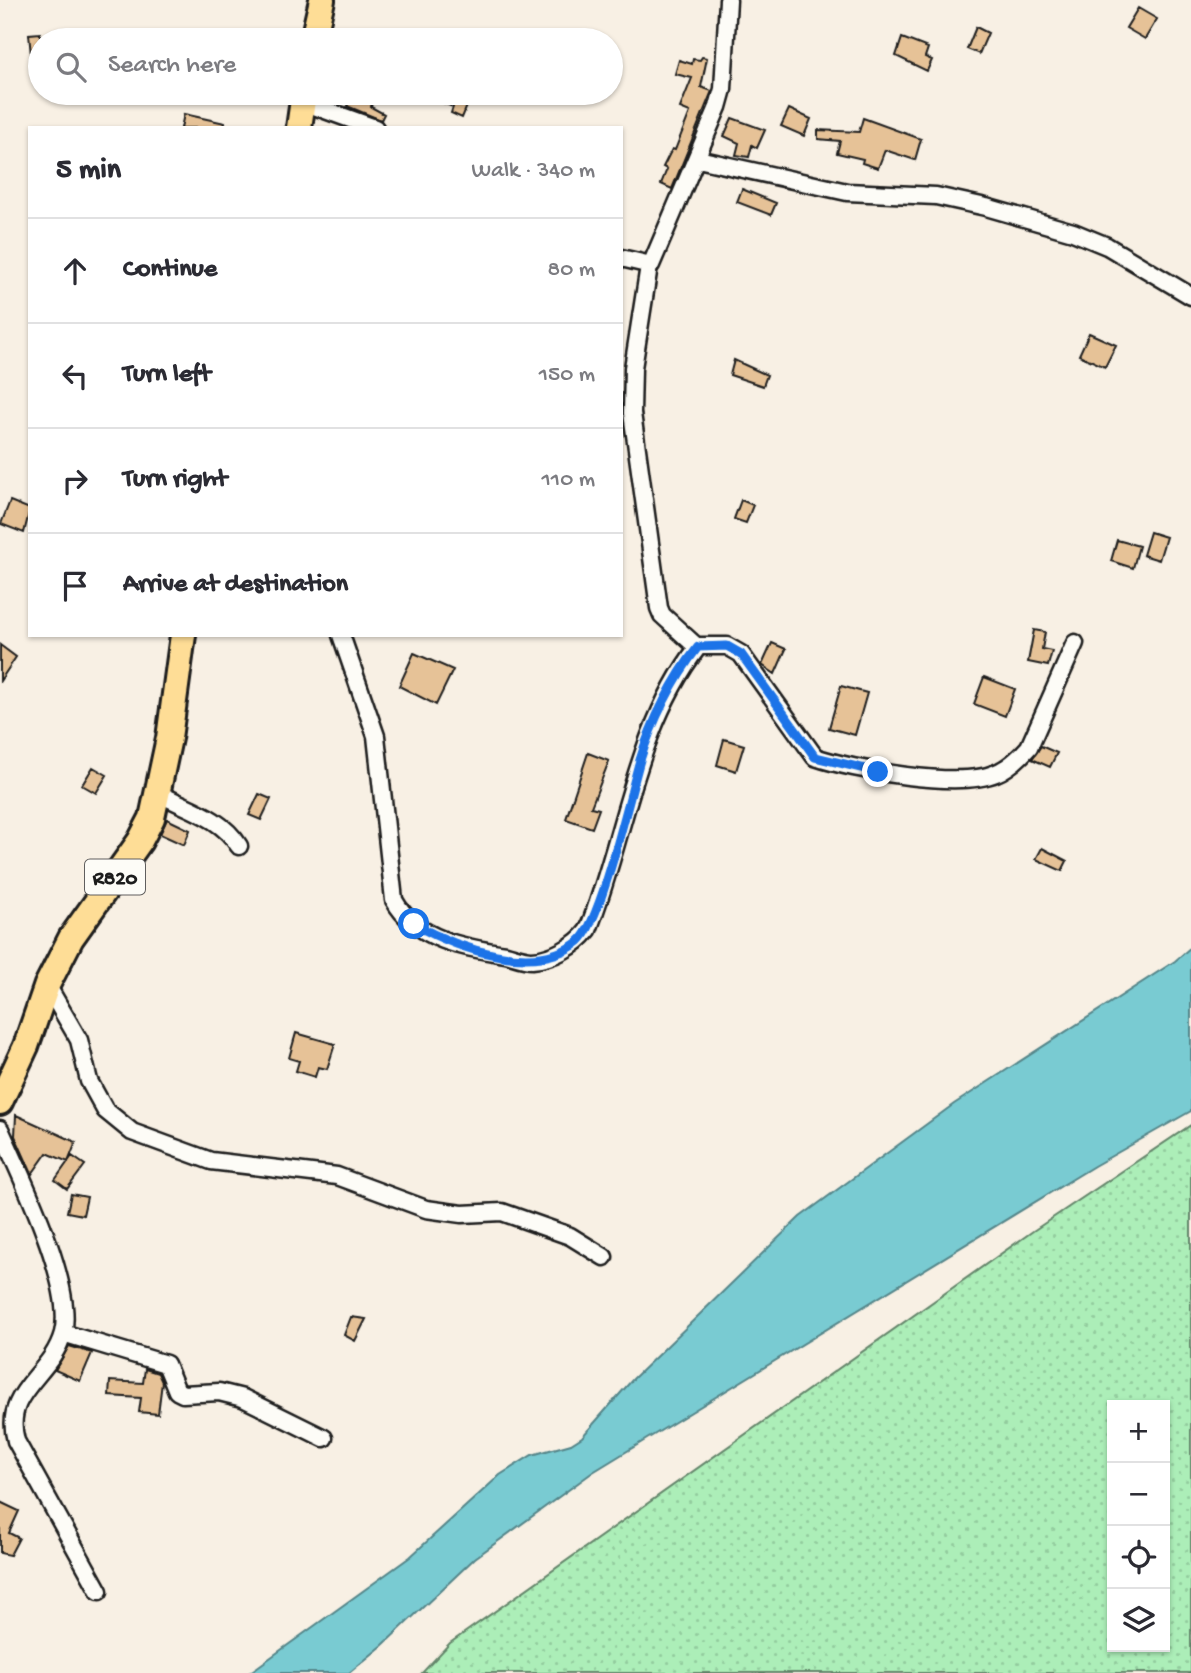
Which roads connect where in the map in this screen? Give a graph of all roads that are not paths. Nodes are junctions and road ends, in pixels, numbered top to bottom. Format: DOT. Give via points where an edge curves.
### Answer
graph roads {
  1 [pos="322,0"];
  2 [pos="728,0"];
  3 [pos="316,28"];
  4 [pos="303,105"];
  5 [pos="322,105"];
  6 [pos="299,126"];
  7 [pos="370,126"];
  8 [pos="698,159"];
  9 [pos="623,259"];
  10 [pos="649,266"];
  11 [pos="1191,296"];
  12 [pos="183,637"];
  13 [pos="342,637"];
  14 [pos="1075,643"];
  15 [pos="698,647"];
  16 [pos="160,794"];
  17 [pos="239,846"];
  18 [pos="47,985"];
  19 [pos="0,1102"];
  20 [pos="0,1129"];
  21 [pos="604,1257"];
  22 [pos="63,1333"];
  23 [pos="0,1401"];
  24 [pos="12,1415"];
  25 [pos="324,1437"];
  26 [pos="99,1591"];
  1 -- 3 [label="main road"];
  2 -- 8 [label="street" via="723,89"];
  4 -- 6 [label="main road"];
  5 -- 7 [label="street"];
  8 -- 10 [label="street"];
  8 -- 11 [label="street" via="847,192 936,195 986,207 1108,246"];
  9 -- 10 [label="street"];
  10 -- 15 [label="street" via="631,386 639,478 659,608"];
  12 -- 16 [label="main road, R820"];
  13 -- 15 [label="street" via="376,736 394,900 401,914 444,941 532,960 569,947 588,930 641,758 659,714"];
  14 -- 15 [label="street" via="1029,747 1017,760 994,775 936,779 817,758 741,654 727,646"];
  16 -- 17 [label="street" via="215,821 231,832"];
  16 -- 18 [label="main road, R820" via="140,841 71,938"];
  18 -- 19 [label="main road, R820"];
  18 -- 21 [label="street" via="79,1040 89,1081 105,1110 132,1132 211,1161 337,1176 426,1209 462,1214 502,1212 570,1236"];
  20 -- 22 [label="street" via="52,1260 65,1313"];
  22 -- 24 [label="street"];
  22 -- 25 [label="street" via="166,1364 177,1391 183,1394 219,1392 243,1398"];
  23 -- 24 [label="street"];
  24 -- 26 [label="street" via="16,1441"];
}
